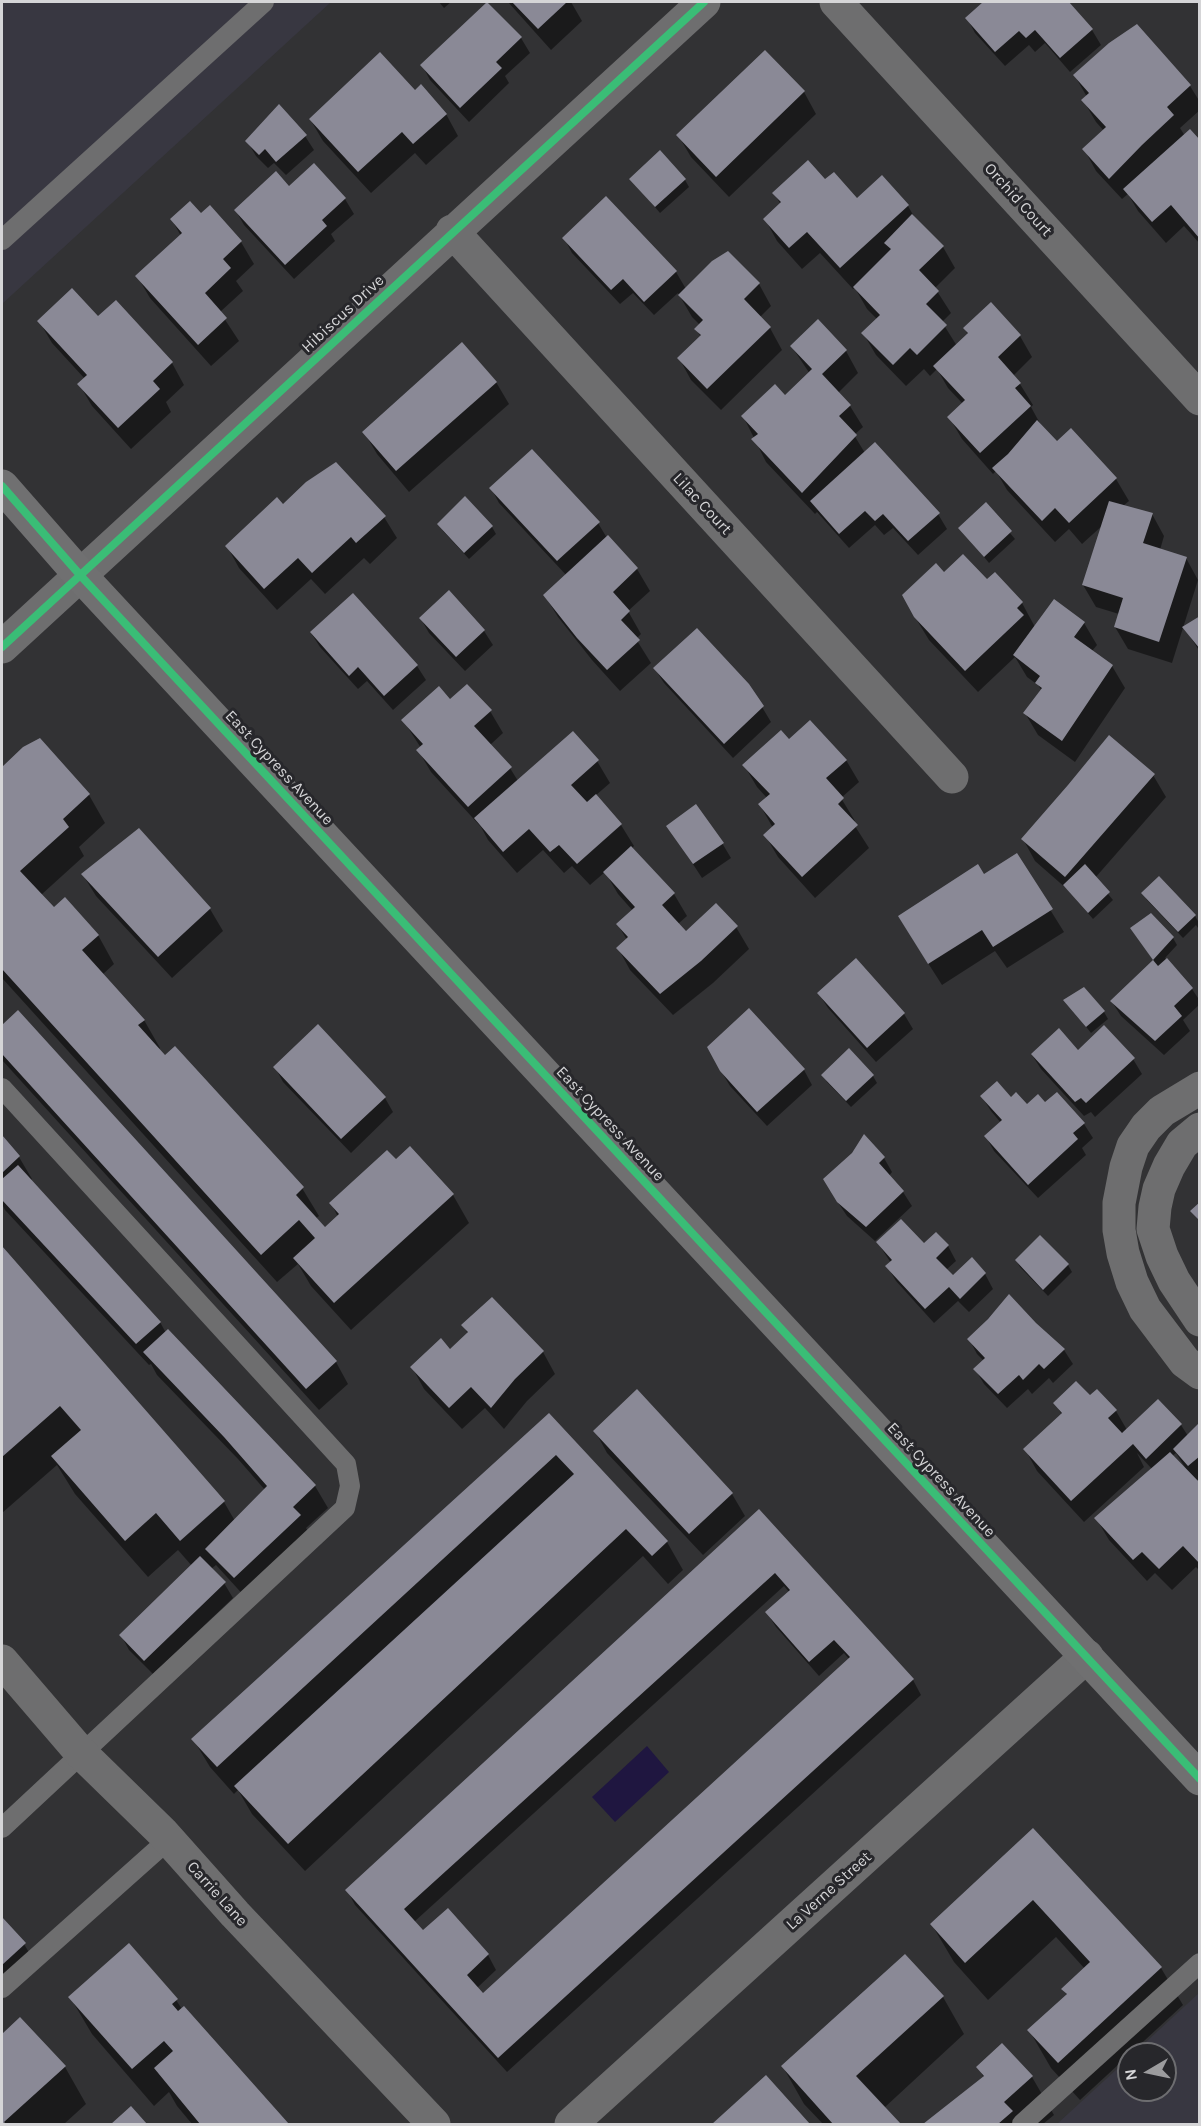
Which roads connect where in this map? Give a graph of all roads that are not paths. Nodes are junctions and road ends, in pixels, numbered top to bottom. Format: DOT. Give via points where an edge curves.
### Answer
graph roads {
  1 [pos="264,2"];
  2 [pos="704,2"];
  3 [pos="836,2"];
  4 [pos="452,231"];
  5 [pos="2,240"];
  6 [pos="1200,399"];
  7 [pos="2,486"];
  8 [pos="80,575"];
  9 [pos="2,647"];
  10 [pos="952,777"];
  11 [pos="2,1088"];
  12 [pos="1200,1088"];
  13 [pos="1200,1129"];
  14 [pos="1200,1320"];
  15 [pos="1200,1373"];
  16 [pos="1087,1656"];
  17 [pos="2,1660"];
  18 [pos="81,1752"];
  19 [pos="1200,1779"];
  20 [pos="2,1828"];
  21 [pos="168,1840"];
  22 [pos="1200,1963"];
  23 [pos="2,1988"];
  24 [pos="434,2124"];
  25 [pos="571,2124"];
  26 [pos="1022,2124"];
  1 -- 5 [label="lane"];
  2 -- 4 [label="street, Hibiscus Drive"];
  3 -- 6 [label="street, Orchid Court"];
  4 -- 8 [label="street, Hibiscus Drive"];
  4 -- 10 [label="street, Lilac Court"];
  7 -- 8 [label="main road, East Cypress Avenue"];
  8 -- 9 [label="street, Hibiscus Drive"];
  8 -- 16 [label="main road, East Cypress Avenue"];
  11 -- 18 [label="lane" via="346,1464 350,1486 345,1508"];
  12 -- 15 [label="street" via="1162,1111 1146,1127 1133,1146 1119,1203 1119,1230 1132,1281 1145,1308 1185,1362"];
  13 -- 14 [label="street" via="1182,1144 1169,1166 1159,1189 1153,1229 1174,1281"];
  16 -- 19 [label="main road, East Cypress Avenue"];
  16 -- 25 [label="street, La Verne Street"];
  17 -- 18 [label="street, Carrie Lane"];
  18 -- 20 [label="lane"];
  18 -- 21 [label="street, Carrie Lane"];
  21 -- 23 [label="lane"];
  21 -- 24 [label="street, Carrie Lane"];
  22 -- 26 [label="lane"];
}
